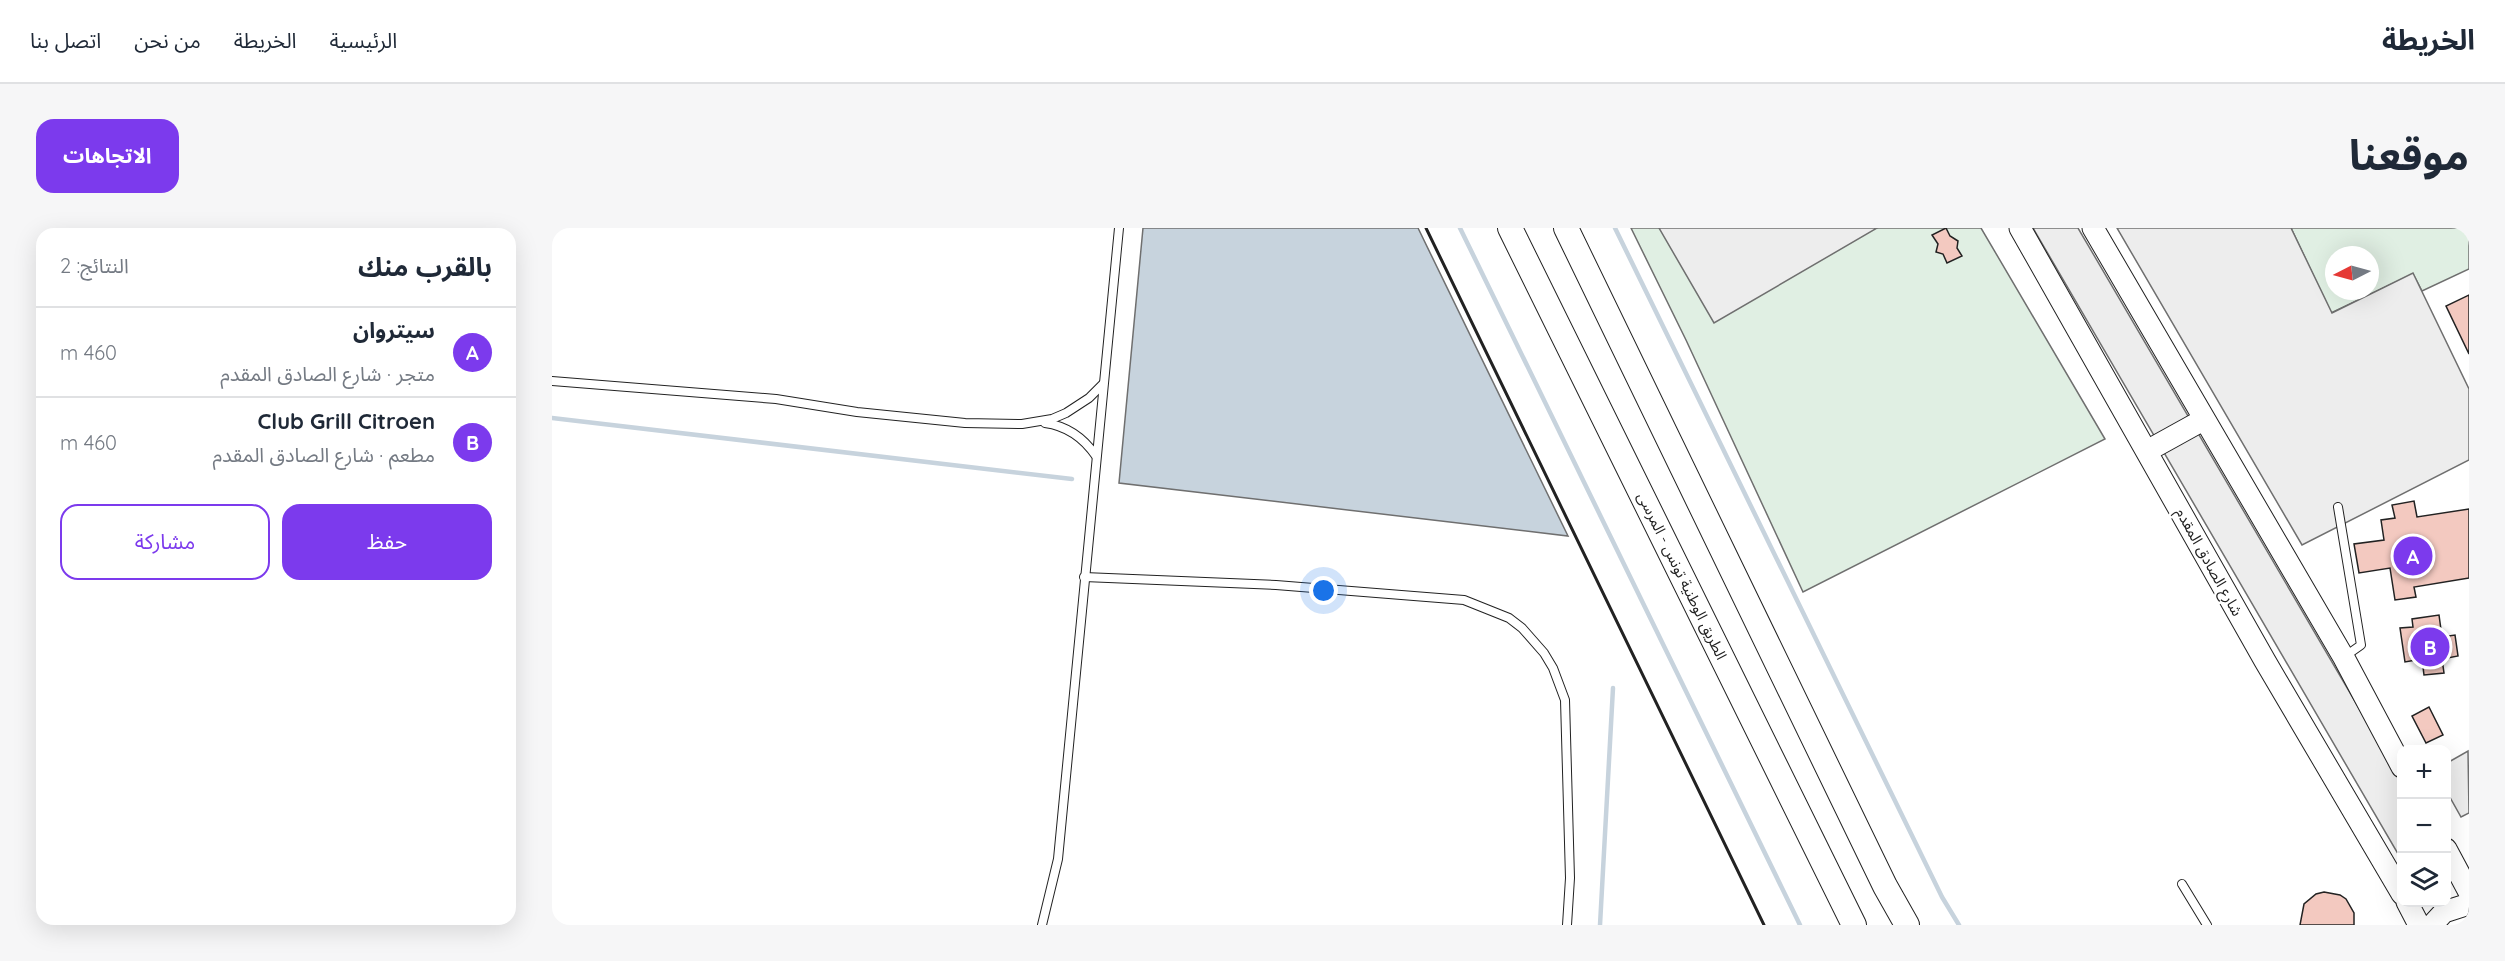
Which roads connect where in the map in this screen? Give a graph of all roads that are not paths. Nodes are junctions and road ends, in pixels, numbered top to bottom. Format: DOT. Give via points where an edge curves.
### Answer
graph roads {
  1 [pos="1119,228"];
  2 [pos="1510,228"];
  3 [pos="1566,228"];
  4 [pos="2020,228"];
  5 [pos="2092,228"];
  6 [pos="552,381"];
  7 [pos="1104,382"];
  8 [pos="2203,420"];
  9 [pos="1037,423"];
  10 [pos="2147,451"];
  11 [pos="1096,456"];
  12 [pos="2338,507"];
  13 [pos="1084,577"];
  14 [pos="2344,658"];
  15 [pos="2397,757"];
  16 [pos="2448,853"];
  17 [pos="2182,884"];
  18 [pos="2397,885"];
  19 [pos="2469,892"];
  20 [pos="2469,904"];
  21 [pos="2409,907"];
  22 [pos="1042,925"];
  23 [pos="1567,925"];
  24 [pos="1854,925"];
  25 [pos="1907,925"];
  26 [pos="2207,925"];
  27 [pos="2419,925"];
  28 [pos="2432,925"];
  1 -- 7 [label="lane"];
  2 -- 24 [label="highway, الطريق الوطنية تونس - المرسى"];
  3 -- 25 [label="highway"];
  4 -- 10 [label="main road, شارع الصادق المقدم"];
  5 -- 8 [label="main road"];
  6 -- 9 [label="lane" via="776,399 965,423"];
  7 -- 9 [label="lane" via="1080,405"];
  7 -- 11 [label="lane"];
  8 -- 10 [label="main road"];
  8 -- 14 [label="main road"];
  9 -- 11 [label="lane" via="1070,430"];
  10 -- 18 [label="main road, شارع الصادق المقدم"];
  11 -- 13 [label="lane"];
  12 -- 14 [label="lane" via="2361,645"];
  13 -- 22 [label="lane" via="1058,859"];
  13 -- 23 [label="lane" via="1276,585 1464,600 1509,618 1544,653 1565,700 1570,867"];
  14 -- 15 [label="main road"];
  16 -- 19 [label="main road"];
  17 -- 26 [label="lane"];
  20 -- 28 [label="main road" via="2444,912"];
  21 -- 27 [label="main road"];
}
